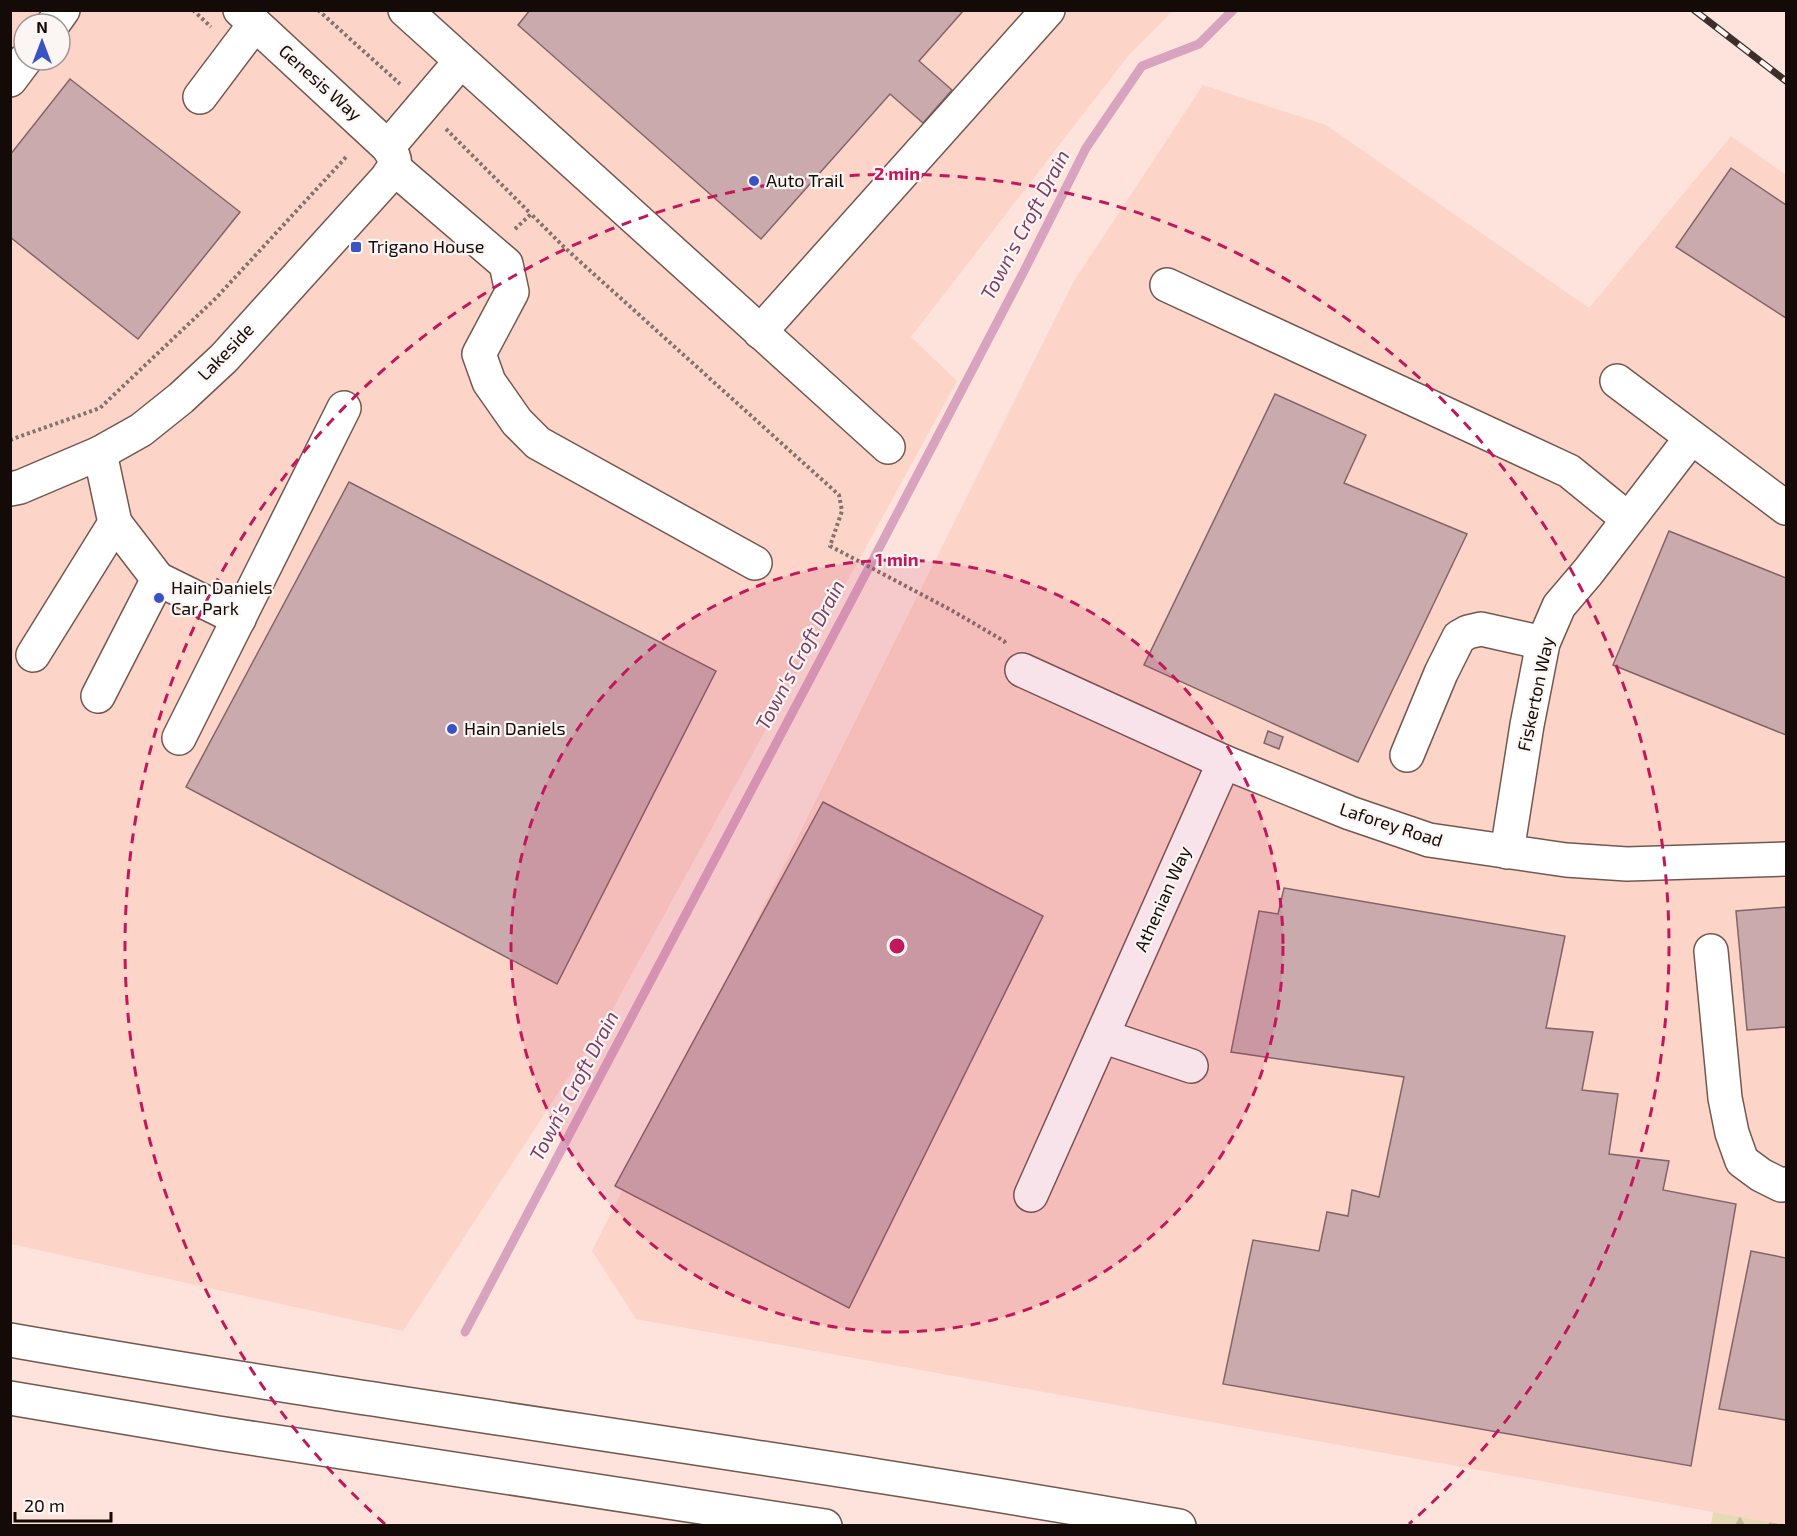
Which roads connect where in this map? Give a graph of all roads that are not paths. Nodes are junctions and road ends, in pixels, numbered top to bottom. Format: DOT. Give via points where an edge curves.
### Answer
graph roads {
  1 [pos="405,10"];
  2 [pos="1048,10"];
  3 [pos="248,17"];
  4 [pos="461,61"];
  5 [pos="200,97"];
  6 [pos="393,158"];
  7 [pos="1167,285"];
  8 [pos="760,332"];
  9 [pos="1617,381"];
  10 [pos="344,408"];
  11 [pos="1691,438"];
  12 [pos="888,447"];
  13 [pos="100,453"];
  14 [pos="10,489"];
  15 [pos="1786,508"];
  16 [pos="1628,519"];
  17 [pos="115,522"];
  18 [pos="755,563"];
  19 [pos="158,579"];
  20 [pos="238,619"];
  21 [pos="1543,643"];
  22 [pos="33,655"];
  23 [pos="1022,670"];
  24 [pos="98,696"];
  25 [pos="179,738"];
  26 [pos="1407,755"];
  27 [pos="1224,762"];
  28 [pos="1507,852"];
  29 [pos="1786,859"];
  30 [pos="1711,951"];
  31 [pos="1102,1036"];
  32 [pos="1191,1066"];
  33 [pos="1786,1184"];
  34 [pos="1031,1195"];
  35 [pos="10,1340"];
  36 [pos="10,1398"];
  37 [pos="825,1526"];
  38 [pos="1179,1526"];
  1 -- 4 [label="main road"];
  2 -- 8 [label="main road"];
  3 -- 5 [label="main road"];
  3 -- 6 [label="main road, Genesis Way"];
  4 -- 6 [label="main road, Lakeside"];
  4 -- 8 [label="main road"];
  6 -- 13 [label="main road, Lakeside" via="386,179 224,358 141,430"];
  6 -- 18 [label="main road, Genesis Way" via="506,264 512,292 479,354 489,382 517,422 538,443"];
  7 -- 16 [label="main road" via="1569,471"];
  8 -- 12 [label="main road"];
  9 -- 11 [label="main road"];
  10 -- 20 [label="main road"];
  11 -- 15 [label="main road"];
  11 -- 16 [label="main road, Fiskerton Way"];
  13 -- 14 [label="main road, Lakeside"];
  13 -- 17 [label="main road"];
  16 -- 21 [label="main road, Fiskerton Way" via="1559,606"];
  17 -- 19 [label="main road"];
  17 -- 22 [label="main road"];
  19 -- 20 [label="main road"];
  19 -- 24 [label="main road"];
  20 -- 25 [label="main road"];
  21 -- 26 [label="main road" via="1481,629 1460,637"];
  21 -- 28 [label="main road, Fiskerton Way"];
  23 -- 27 [label="main road, Laforey Road"];
  27 -- 28 [label="main road, Laforey Road" via="1429,840"];
  27 -- 31 [label="main road, Athenian Way"];
  28 -- 29 [label="main road, Laforey Road" via="1627,864"];
  30 -- 33 [label="main road" via="1732,1133 1742,1161 1761,1175"];
  31 -- 32 [label="main road"];
  31 -- 34 [label="main road, Athenian Way"];
  35 -- 38 [label="main road"];
  36 -- 37 [label="main road"];
}
